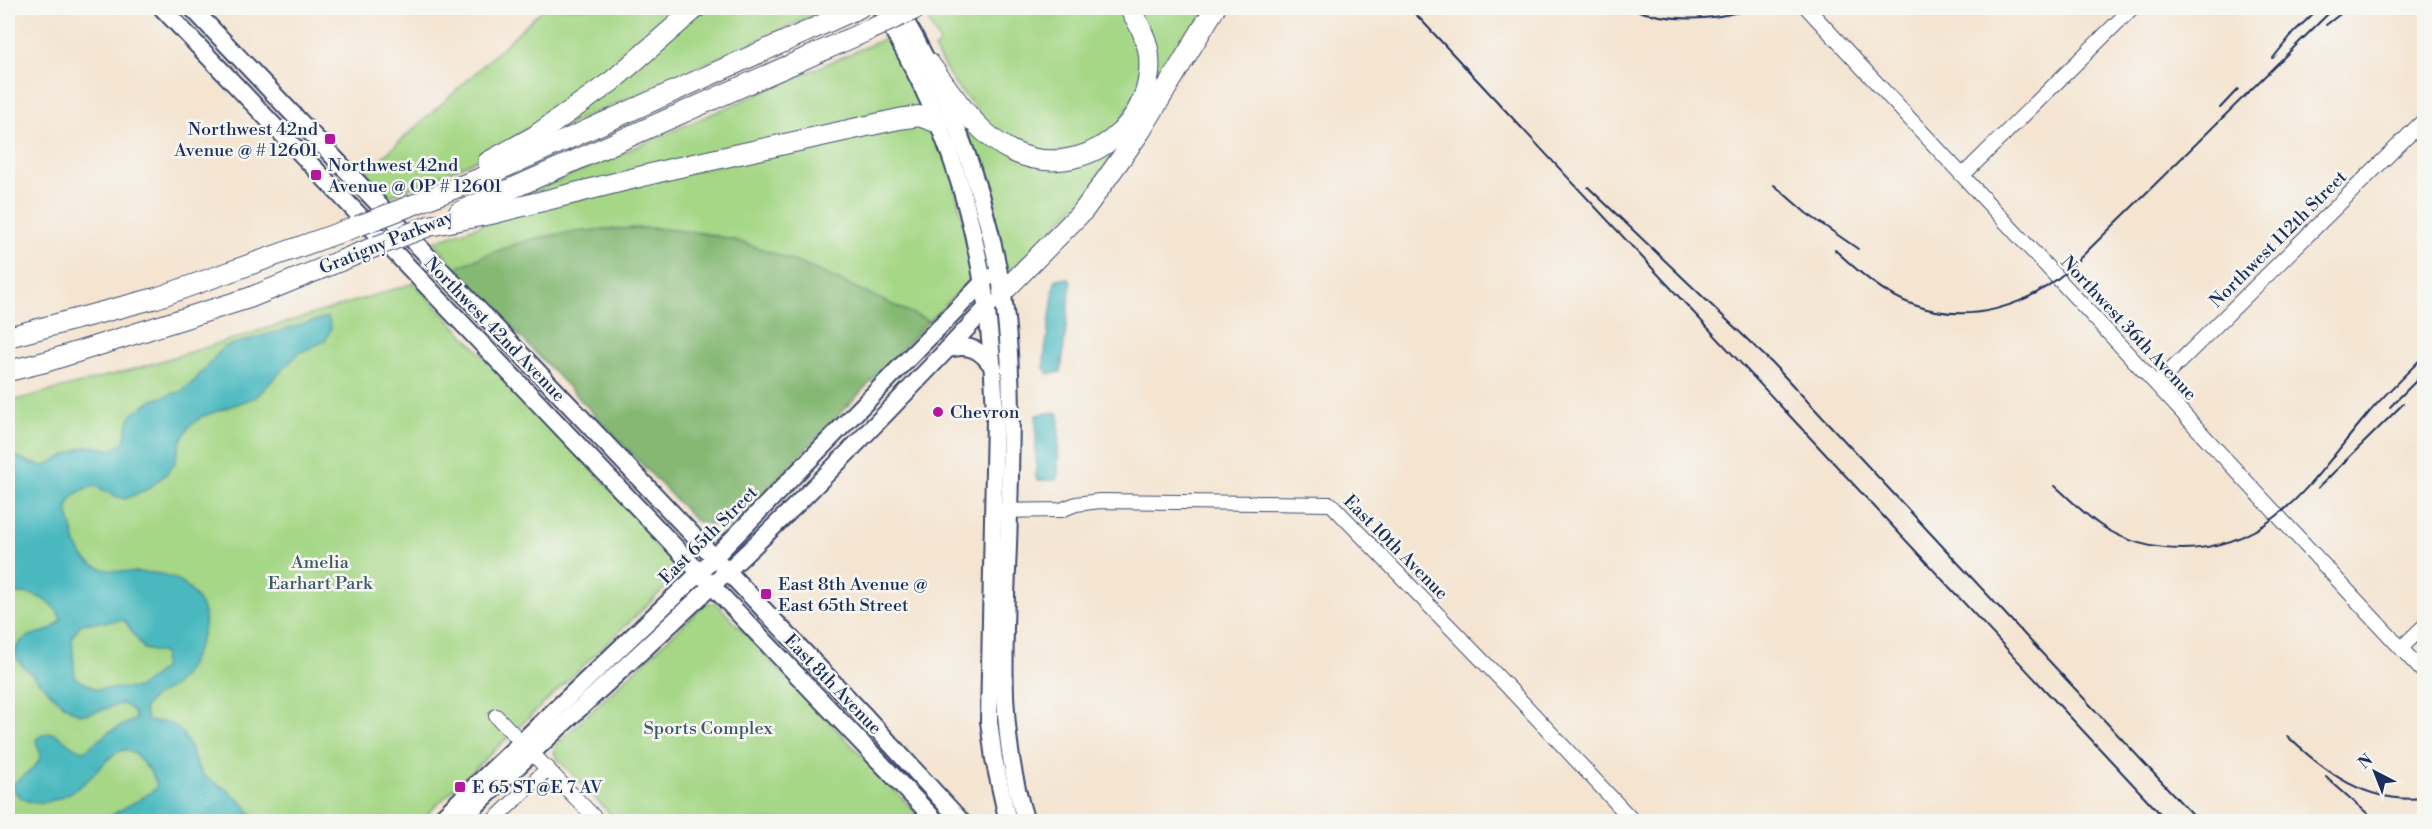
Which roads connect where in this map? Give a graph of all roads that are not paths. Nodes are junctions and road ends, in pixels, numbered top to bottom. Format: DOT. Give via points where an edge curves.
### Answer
graph roads {
  1 [pos="162,8"];
  2 [pos="192,8"];
  3 [pos="696,8"];
  4 [pos="858,8"];
  5 [pos="880,8"];
  6 [pos="898,8"];
  7 [pos="918,8"];
  8 [pos="1129,8"];
  9 [pos="1215,8"];
  10 [pos="1807,8"];
  11 [pos="2132,8"];
  12 [pos="929,63"];
  13 [pos="280,100"];
  14 [pos="264,115"];
  15 [pos="2424,120"];
  16 [pos="939,123"];
  17 [pos="1963,175"];
  18 [pos="410,206"];
  19 [pos="429,226"];
  20 [pos="998,267"];
  21 [pos="984,281"];
  22 [pos="1002,292"];
  23 [pos="987,308"];
  24 [pos="8,337"];
  25 [pos="948,349"];
  26 [pos="994,370"];
  27 [pos="8,371"];
  28 [pos="2157,384"];
  29 [pos="1001,511"];
  30 [pos="715,557"];
  31 [pos="727,571"];
  32 [pos="700,572"];
  33 [pos="712,585"];
  34 [pos="2424,626"];
  35 [pos="2401,648"];
  36 [pos="2424,673"];
  37 [pos="864,715"];
  38 [pos="496,716"];
  39 [pos="849,729"];
  40 [pos="526,747"];
  41 [pos="548,768"];
  42 [pos="437,822"];
  43 [pos="459,822"];
  44 [pos="492,822"];
  45 [pos="598,822"];
  46 [pos="937,822"];
  47 [pos="962,822"];
  48 [pos="1008,822"];
  49 [pos="1026,822"];
  50 [pos="1634,822"];
  1 -- 14 [label="main road, Northwest 42nd Avenue"];
  2 -- 13 [label="main road, Northwest 42nd Avenue"];
  3 -- 18 [label="highway" via="612,81 535,136"];
  4 -- 18 [label="highway, Gratigny Parkway"];
  5 -- 16 [label="main road" via="922,82"];
  6 -- 12 [label="main road"];
  7 -- 19 [label="highway, Gratigny Parkway, bridge"];
  8 -- 12 [label="highway" via="1148,48 1145,93 1122,134 1075,158 1048,161 1015,153 995,141 971,118"];
  9 -- 22 [label="highway" via="1140,132 1084,210"];
  10 -- 17 [label="street, Northwest 36th Avenue"];
  11 -- 17 [label="street"];
  12 -- 20 [label="main road" via="971,164"];
  13 -- 14 [label="main road"];
  13 -- 30 [label="main road, Northwest 42nd Avenue"];
  14 -- 32 [label="main road, Northwest 42nd Avenue"];
  15 -- 28 [label="street, Northwest 112th Street"];
  16 -- 19 [label="highway" via="919,116 899,119"];
  16 -- 21 [label="main road" via="967,204"];
  17 -- 28 [label="street, Northwest 36th Avenue"];
  18 -- 24 [label="highway, Gratigny Parkway, bridge" via="156,298"];
  19 -- 27 [label="highway, Gratigny Parkway, bridge" via="249,298"];
  20 -- 21 [label="main road, East 65th Street"];
  20 -- 22 [label="main road"];
  21 -- 23 [label="main road"];
  21 -- 30 [label="main road, East 65th Street"];
  22 -- 23 [label="main road, East 65th Street"];
  22 -- 29 [label="main road" via="1010,390"];
  23 -- 25 [label="main road, East 65th Street"];
  23 -- 26 [label="main road"];
  25 -- 26 [label="main road" via="973,347"];
  25 -- 31 [label="main road, East 65th Street"];
  26 -- 29 [label="main road"];
  28 -- 35 [label="street, Northwest 36th Avenue"];
  29 -- 48 [label="main road" via="989,721"];
  29 -- 49 [label="main road" via="1006,735"];
  29 -- 50 [label="street, East 10th Avenue" via="1061,510 1100,501 1331,504"];
  30 -- 31 [label="main road, Northwest 42nd Avenue"];
  30 -- 32 [label="main road, East 65th Street"];
  31 -- 33 [label="main road, East 65th Street"];
  31 -- 37 [label="main road, East 8th Avenue"];
  32 -- 33 [label="main road, East 8th Avenue"];
  32 -- 40 [label="main road, East 65th Street"];
  33 -- 39 [label="main road, East 8th Avenue"];
  33 -- 40 [label="main road, East 65th Street" via="610,682"];
  34 -- 35 [label="street"];
  35 -- 36 [label="street, Northwest 36th Avenue"];
  37 -- 39 [label="main road"];
  37 -- 47 [label="main road, East 8th Avenue"];
  38 -- 40 [label="street"];
  39 -- 46 [label="main road, East 8th Avenue"];
  40 -- 41 [label="street"];
  40 -- 42 [label="main road, East 65th Street"];
  40 -- 43 [label="main road, East 65th Street"];
  41 -- 44 [label="street"];
  41 -- 45 [label="street"];
}
